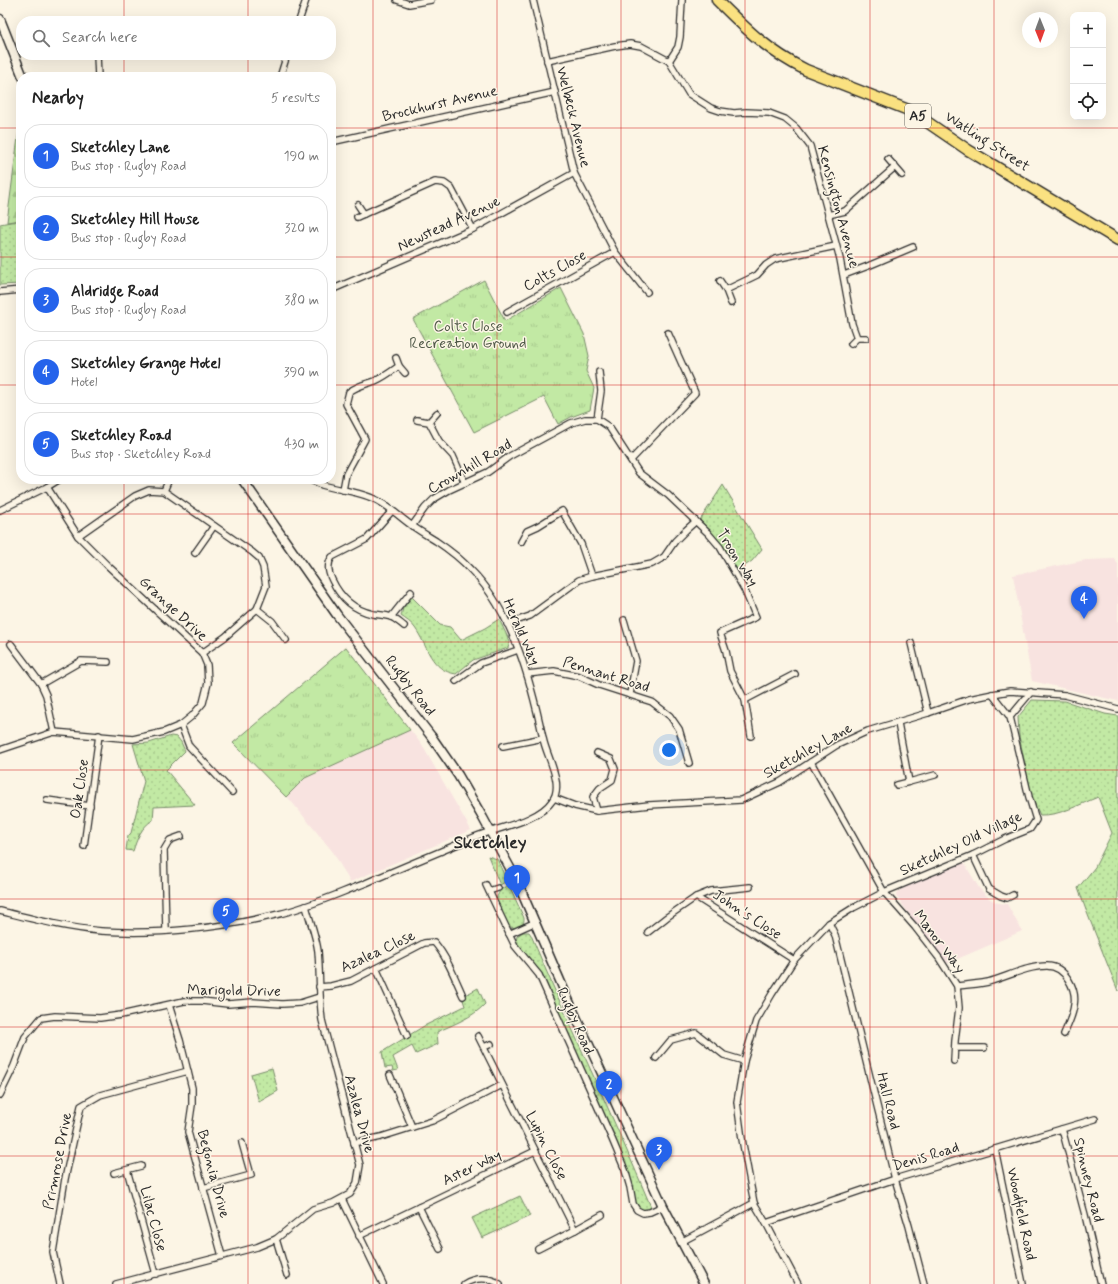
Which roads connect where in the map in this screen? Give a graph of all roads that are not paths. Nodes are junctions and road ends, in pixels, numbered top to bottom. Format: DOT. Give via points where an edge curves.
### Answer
graph roads {
  1 [pos="306,0"];
  2 [pos="397,0"];
  3 [pos="431,0"];
  4 [pos="533,0"];
  5 [pos="682,0"];
  6 [pos="717,0"];
  7 [pos="301,16"];
  8 [pos="0,18"];
  9 [pos="16,59"];
  10 [pos="16,60"];
  11 [pos="97,60"];
  12 [pos="286,60"];
  13 [pos="547,61"];
  14 [pos="669,61"];
  15 [pos="21,72"];
  16 [pos="98,72"];
  17 [pos="282,72"];
  18 [pos="555,92"];
  19 [pos="336,141"];
  20 [pos="888,159"];
  21 [pos="895,168"];
  22 [pos="574,173"];
  23 [pos="902,175"];
  24 [pos="358,205"];
  25 [pos="364,214"];
  26 [pos="828,215"];
  27 [pos="357,217"];
  28 [pos="473,229"];
  29 [pos="1118,240"];
  30 [pos="836,246"];
  31 [pos="913,247"];
  32 [pos="616,252"];
  33 [pos="844,275"];
  34 [pos="720,281"];
  35 [pos="336,288"];
  36 [pos="16,290"];
  37 [pos="726,290"];
  38 [pos="0,292"];
  39 [pos="647,292"];
  40 [pos="730,303"];
  41 [pos="507,312"];
  42 [pos="668,333"];
  43 [pos="857,338"];
  44 [pos="866,338"];
  45 [pos="851,344"];
  46 [pos="396,358"];
  47 [pos="399,366"];
  48 [pos="599,372"];
  49 [pos="405,373"];
  50 [pos="436,413"];
  51 [pos="597,419"];
  52 [pos="417,420"];
  53 [pos="429,422"];
  54 [pos="631,460"];
  55 [pos="465,483"];
  56 [pos="52,484"];
  57 [pos="167,484"];
  58 [pos="245,484"];
  59 [pos="320,484"];
  60 [pos="47,487"];
  61 [pos="343,490"];
  62 [pos="164,491"];
  63 [pos="0,510"];
  64 [pos="392,510"];
  65 [pos="696,521"];
  66 [pos="214,526"];
  67 [pos="412,526"];
  68 [pos="78,536"];
  69 [pos="521,542"];
  70 [pos="195,553"];
  71 [pos="592,576"];
  72 [pos="411,592"];
  73 [pos="257,609"];
  74 [pos="391,617"];
  75 [pos="624,620"];
  76 [pos="508,624"];
  77 [pos="404,626"];
  78 [pos="286,640"];
  79 [pos="912,643"];
  80 [pos="11,644"];
  81 [pos="518,650"];
  82 [pos="202,653"];
  83 [pos="108,662"];
  84 [pos="527,674"];
  85 [pos="795,674"];
  86 [pos="456,681"];
  87 [pos="41,684"];
  88 [pos="1031,692"];
  89 [pos="630,694"];
  90 [pos="992,694"];
  91 [pos="745,700"];
  92 [pos="1118,709"];
  93 [pos="928,714"];
  94 [pos="1010,716"];
  95 [pos="898,723"];
  96 [pos="181,725"];
  97 [pos="54,732"];
  98 [pos="99,735"];
  99 [pos="750,736"];
  100 [pos="543,738"];
  101 [pos="503,746"];
  102 [pos="0,750"];
  103 [pos="597,753"];
  104 [pos="811,762"];
  105 [pos="689,763"];
  106 [pos="935,775"];
  107 [pos="909,782"];
  108 [pos="897,785"];
  109 [pos="232,792"];
  110 [pos="554,798"];
  111 [pos="48,800"];
  112 [pos="90,806"];
  113 [pos="597,811"];
  114 [pos="491,832"];
  115 [pos="181,836"];
  116 [pos="84,846"];
  117 [pos="973,855"];
  118 [pos="486,885"];
  119 [pos="750,887"];
  120 [pos="498,888"];
  121 [pos="489,891"];
  122 [pos="884,892"];
  123 [pos="1013,895"];
  124 [pos="696,897"];
  125 [pos="306,906"];
  126 [pos="0,911"];
  127 [pos="536,922"];
  128 [pos="829,923"];
  129 [pos="166,931"];
  130 [pos="648,932"];
  131 [pos="509,934"];
  132 [pos="794,960"];
  133 [pos="376,968"];
  134 [pos="957,986"];
  135 [pos="319,987"];
  136 [pos="463,996"];
  137 [pos="319,998"];
  138 [pos="169,1005"];
  139 [pos="1064,1034"];
  140 [pos="407,1036"];
  141 [pos="478,1036"];
  142 [pos="491,1044"];
  143 [pos="484,1047"];
  144 [pos="955,1048"];
  145 [pos="984,1048"];
  146 [pos="656,1058"];
  147 [pos="954,1060"];
  148 [pos="744,1061"];
  149 [pos="188,1071"];
  150 [pos="390,1075"];
  151 [pos="502,1085"];
  152 [pos="0,1095"];
  153 [pos="1094,1119"];
  154 [pos="412,1127"];
  155 [pos="1062,1129"];
  156 [pos="242,1142"];
  157 [pos="354,1142"];
  158 [pos="995,1149"];
  159 [pos="535,1151"];
  160 [pos="141,1166"];
  161 [pos="127,1170"];
  162 [pos="114,1174"];
  163 [pos="895,1179"];
  164 [pos="203,1188"];
  165 [pos="342,1199"];
  166 [pos="754,1203"];
  167 [pos="663,1206"];
  168 [pos="419,1207"];
  169 [pos="602,1215"];
  170 [pos="766,1223"];
  171 [pos="574,1230"];
  172 [pos="360,1236"];
  173 [pos="276,1239"];
  174 [pos="681,1242"];
  175 [pos="538,1249"];
  176 [pos="440,1250"];
  177 [pos="222,1256"];
  178 [pos="156,1274"];
  179 [pos="287,1275"];
  180 [pos="60,1284"];
  181 [pos="116,1284"];
  182 [pos="383,1284"];
  183 [pos="464,1284"];
  184 [pos="500,1284"];
  185 [pos="704,1284"];
  186 [pos="798,1284"];
  187 [pos="924,1284"];
  188 [pos="1023,1284"];
  189 [pos="1101,1284"];
  1 -- 7 [label="street"];
  2 -- 3 [label="street" via="409,4"];
  4 -- 13 [label="street, Welbeck Avenue"];
  5 -- 14 [label="street" via="678,47"];
  6 -- 29 [label="highway, Watling Street / A5" via="748,31 790,62 911,111 968,150"];
  8 -- 9 [label="main road"];
  10 -- 15 [label="main road"];
  11 -- 16 [label="street"];
  12 -- 17 [label="street"];
  13 -- 14 [label="street" via="630,44 641,46"];
  13 -- 18 [label="street, Welbeck Avenue"];
  14 -- 26 [label="street, Kensington Avenue" via="689,94 711,108 734,113 769,114 785,119 796,128 810,146"];
  18 -- 19 [label="street, Brockhurst Avenue"];
  18 -- 22 [label="street, Welbeck Avenue"];
  20 -- 21 [label="street"];
  21 -- 23 [label="street"];
  21 -- 26 [label="street" via="845,211"];
  22 -- 28 [label="street, Newstead Avenue"];
  22 -- 32 [label="street, Welbeck Avenue"];
  24 -- 25 [label="street"];
  25 -- 27 [label="street"];
  25 -- 28 [label="street" via="435,182 444,182 451,188"];
  26 -- 30 [label="street, Kensington Avenue"];
  28 -- 35 [label="street, Newstead Avenue"];
  30 -- 33 [label="street, Kensington Avenue"];
  30 -- 37 [label="street" via="775,259 757,275"];
  31 -- 33 [label="street"];
  32 -- 39 [label="street, Welbeck Avenue"];
  32 -- 41 [label="street, Colts Close"];
  33 -- 43 [label="street, Kensington Avenue" via="852,324"];
  34 -- 37 [label="street"];
  36 -- 38 [label="street"];
  37 -- 40 [label="street"];
  42 -- 54 [label="street" via="695,393"];
  43 -- 44 [label="street"];
  43 -- 45 [label="street"];
  46 -- 47 [label="street"];
  47 -- 49 [label="street"];
  47 -- 61 [label="street" via="376,380 358,385 349,392 346,404 365,439 346,474"];
  48 -- 51 [label="street" via="601,391"];
  50 -- 53 [label="street"];
  51 -- 54 [label="street, Troon Way" via="609,427"];
  51 -- 55 [label="street, Crownhill Road" via="571,423"];
  52 -- 53 [label="street"];
  53 -- 55 [label="street" via="439,441 452,456"];
  54 -- 65 [label="street, Troon Way" via="639,473"];
  55 -- 67 [label="street, Crownhill Road" via="434,499"];
  56 -- 60 [label="street"];
  57 -- 62 [label="street"];
  58 -- 114 [label="main road, Rugby Road" via="337,615 431,736 458,775"];
  59 -- 61 [label="street, Herald Way"];
  60 -- 63 [label="street"];
  60 -- 68 [label="street, Grange Drive"];
  61 -- 64 [label="street, Herald Way" via="372,497"];
  62 -- 66 [label="street"];
  62 -- 68 [label="street" via="149,490 135,496"];
  64 -- 67 [label="street, Herald Way"];
  64 -- 74 [label="street" via="367,538 332,557 328,566 337,590 347,601 359,610"];
  65 -- 71 [label="street" via="675,541 664,557 652,564"];
  65 -- 91 [label="street, Troon Way" via="720,547 756,616 720,633 730,671"];
  66 -- 70 [label="street"];
  66 -- 73 [label="street" via="259,558 266,586"];
  67 -- 76 [label="street, Herald Way" via="450,551 472,571"];
  68 -- 82 [label="street, Grange Drive"];
  69 -- 71 [label="street" via="527,531 562,512 581,544"];
  71 -- 76 [label="street" via="579,580 530,616"];
  72 -- 74 [label="street"];
  73 -- 78 [label="street" via="272,621"];
  73 -- 82 [label="street"];
  74 -- 77 [label="street"];
  75 -- 89 [label="street" via="636,661"];
  76 -- 81 [label="street, Herald Way"];
  79 -- 93 [label="street"];
  80 -- 87 [label="street"];
  81 -- 84 [label="street, Herald Way"];
  81 -- 86 [label="street" via="481,663"];
  82 -- 96 [label="street, Grange Drive" via="207,665 208,683 203,702"];
  83 -- 87 [label="street" via="81,661"];
  84 -- 89 [label="street, Pennant Road" via="554,671 579,676"];
  84 -- 100 [label="street, Herald Way"];
  85 -- 91 [label="street"];
  87 -- 97 [label="street"];
  88 -- 90 [label="street, Sketchley Lane" via="1010,691"];
  88 -- 92 [label="street, Sketchley Lane" via="1065,695"];
  88 -- 94 [label="street"];
  89 -- 105 [label="street, Pennant Road" via="652,702 670,716 678,729"];
  90 -- 93 [label="street, Sketchley Lane" via="969,699"];
  90 -- 94 [label="street, Sketchley Old Village"];
  91 -- 99 [label="street"];
  93 -- 95 [label="street, Sketchley Lane"];
  94 -- 117 [label="street, Sketchley Old Village" via="1036,820 1030,829 1005,838"];
  95 -- 104 [label="street, Sketchley Lane" via="868,731 837,745"];
  95 -- 107 [label="street"];
  96 -- 98 [label="street, Grange Drive" via="133,739"];
  96 -- 109 [label="street" via="189,746"];
  97 -- 98 [label="street, Grange Drive"];
  97 -- 102 [label="street, Grange Drive"];
  98 -- 112 [label="street, Oak Close"];
  100 -- 101 [label="street"];
  100 -- 110 [label="street, Herald Way" via="558,786"];
  103 -- 113 [label="street" via="611,759 615,770 612,780 600,788 593,797"];
  104 -- 113 [label="street, Sketchley Lane" via="780,782 740,800"];
  104 -- 122 [label="street, Manor Way"];
  106 -- 107 [label="street"];
  107 -- 108 [label="street"];
  110 -- 113 [label="street, Sketchley Lane"];
  110 -- 114 [label="street" via="545,808 528,818"];
  111 -- 112 [label="street"];
  112 -- 116 [label="street, Oak Close"];
  114 -- 125 [label="street" via="475,836"];
  114 -- 127 [label="main road, Rugby Road"];
  115 -- 129 [label="street" via="170,840 164,850"];
  117 -- 122 [label="street, Sketchley Old Village"];
  117 -- 123 [label="street" via="989,889 1007,898"];
  118 -- 121 [label="street, Rugby Road"];
  119 -- 124 [label="street" via="711,891"];
  120 -- 121 [label="street"];
  121 -- 131 [label="street, Rugby Road"];
  122 -- 128 [label="street, Sketchley Old Village"];
  122 -- 134 [label="street, Manor Way" via="915,927"];
  124 -- 130 [label="street, John's Close"];
  124 -- 132 [label="street, John's Close"];
  125 -- 129 [label="street" via="250,920"];
  125 -- 135 [label="street, Azalea Drive" via="318,950"];
  126 -- 129 [label="street" via="99,930"];
  127 -- 131 [label="street"];
  127 -- 167 [label="main road, Rugby Road" via="571,1006"];
  128 -- 132 [label="street, Sketchley Old Village"];
  128 -- 163 [label="street, Hall Road"];
  131 -- 167 [label="street, Rugby Road" via="515,946 539,975 612,1138 625,1170 633,1204 643,1213"];
  132 -- 148 [label="street, Sketchley Old Village" via="756,1021"];
  133 -- 135 [label="street, Azalea Close" via="351,981"];
  133 -- 136 [label="street, Azalea Close" via="424,943 434,942 456,978"];
  133 -- 140 [label="street"];
  134 -- 139 [label="street" via="987,982 1049,966 1060,971 1074,989 1074,1006"];
  134 -- 144 [label="street, Manor Way" via="959,1008"];
  135 -- 137 [label="street, Azalea Drive"];
  137 -- 138 [label="street, Marigold Drive" via="282,1004 184,1001"];
  137 -- 157 [label="street, Azalea Drive" via="322,1020"];
  138 -- 149 [label="street, Begonia Drive"];
  138 -- 152 [label="street, Marigold Drive" via="100,1018 41,1018 25,1037"];
  141 -- 143 [label="street, Lupin Close"];
  142 -- 143 [label="street"];
  143 -- 151 [label="street, Lupin Close"];
  144 -- 145 [label="street"];
  144 -- 147 [label="street, Manor Way"];
  146 -- 148 [label="street" via="671,1040 696,1034 724,1054"];
  148 -- 166 [label="street, Sketchley Old Village" via="737,1102"];
  149 -- 164 [label="street, Begonia Drive" via="192,1088 188,1132"];
  149 -- 180 [label="street, Primrose Drive" via="100,1095 81,1106 53,1252"];
  150 -- 154 [label="street"];
  151 -- 154 [label="street" via="432,1121"];
  151 -- 159 [label="street, Lupin Close"];
  153 -- 155 [label="street, Denis Road"];
  154 -- 157 [label="street"];
  155 -- 158 [label="street, Denis Road"];
  155 -- 189 [label="street, Spinney Road"];
  156 -- 164 [label="street" via="251,1175"];
  157 -- 165 [label="street, Azalea Drive" via="360,1165 357,1183 350,1194"];
  158 -- 163 [label="street, Denis Road"];
  158 -- 188 [label="street, Woodfield Road"];
  159 -- 168 [label="street, Aster Way"];
  159 -- 171 [label="street, Lupin Close"];
  160 -- 161 [label="street, Lilac Close"];
  161 -- 162 [label="street, Lilac Close"];
  161 -- 178 [label="street, Lilac Close"];
  163 -- 170 [label="street, Denis Road"];
  163 -- 187 [label="street, Hall Road"];
  164 -- 177 [label="street, Begonia Drive"];
  165 -- 172 [label="street"];
  165 -- 173 [label="street, Azalea Drive" via="313,1209"];
  166 -- 170 [label="street"];
  166 -- 174 [label="street"];
  167 -- 174 [label="main road, Rugby Road"];
  168 -- 172 [label="street, Aster Way"];
  168 -- 176 [label="street"];
  169 -- 171 [label="street"];
  170 -- 186 [label="street"];
  171 -- 175 [label="street"];
  172 -- 182 [label="street"];
  173 -- 177 [label="street, Azalea Drive"];
  173 -- 179 [label="street"];
  174 -- 185 [label="main road, Rugby Road"];
  177 -- 178 [label="street, Azalea Drive"];
  178 -- 181 [label="street, Azalea Drive"];
  183 -- 184 [label="street" via="469,1280 482,1278"];
}
